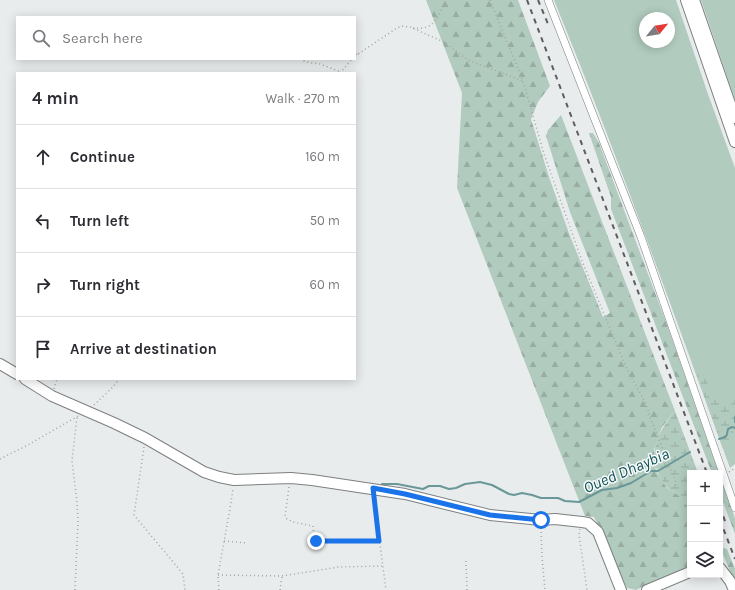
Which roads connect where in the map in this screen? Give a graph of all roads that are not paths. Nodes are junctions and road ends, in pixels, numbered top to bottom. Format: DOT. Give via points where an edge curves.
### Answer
graph roads {
  1 [pos="548,0"];
  2 [pos="686,0"];
  3 [pos="694,0"];
  4 [pos="735,118"];
  5 [pos="735,142"];
  6 [pos="0,364"];
  7 [pos="16,373"];
  8 [pos="26,380"];
  9 [pos="735,508"];
  10 [pos="723,572"];
  11 [pos="687,573"];
  12 [pos="621,590"];
  13 [pos="647,590"];
  14 [pos="734,590"];
  1 -- 9 [label="street" via="641,237"];
  2 -- 5 [label="street"];
  3 -- 4 [label="street"];
  6 -- 7 [label="street"];
  8 -- 12 [label="street" via="82,414 145,438 204,472 219,477 234,480 290,478 373,488 490,515 588,523 598,532"];
  10 -- 14 [label="street"];
  11 -- 13 [label="street"];
}
